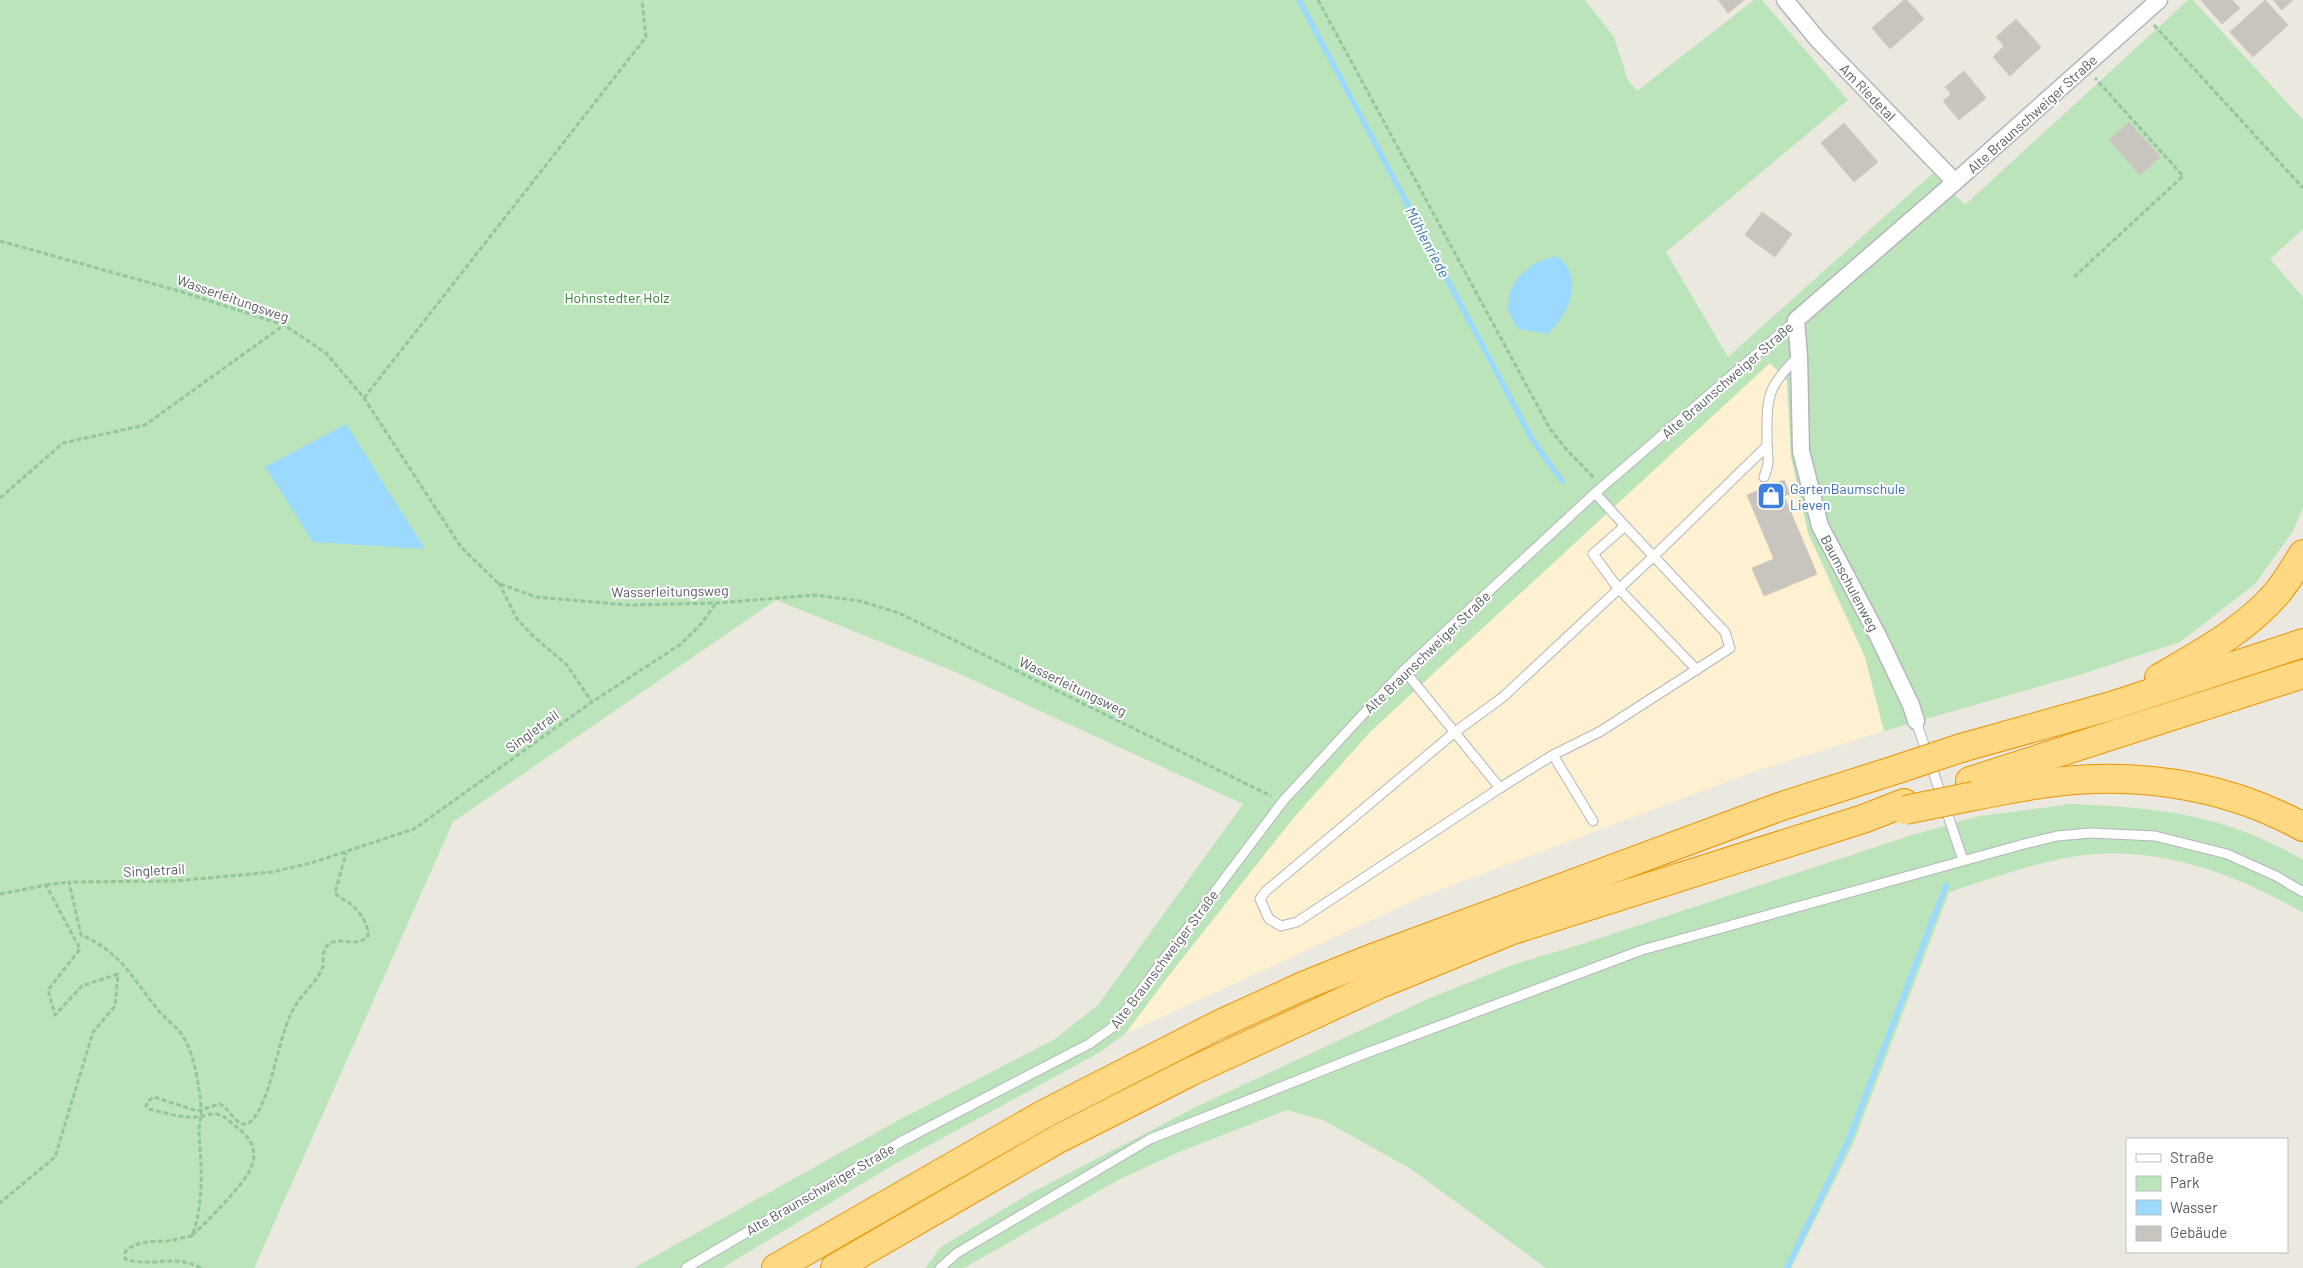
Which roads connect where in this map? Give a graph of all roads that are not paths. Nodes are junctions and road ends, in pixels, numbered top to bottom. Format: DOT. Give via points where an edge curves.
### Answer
graph roads {
  1 [pos="1785,0"];
  2 [pos="2159,0"];
  3 [pos="1955,182"];
  4 [pos="1796,320"];
  5 [pos="1799,356"];
  6 [pos="1767,446"];
  7 [pos="1764,477"];
  8 [pos="1595,493"];
  9 [pos="1626,526"];
  10 [pos="2303,554"];
  11 [pos="1654,556"];
  12 [pos="1618,588"];
  13 [pos="2303,643"];
  14 [pos="1404,670"];
  15 [pos="1697,670"];
  16 [pos="2303,674"];
  17 [pos="2112,706"];
  18 [pos="1916,721"];
  19 [pos="1455,732"];
  20 [pos="1553,755"];
  21 [pos="1500,788"];
  22 [pos="1972,789"];
  23 [pos="1593,821"];
  24 [pos="2303,827"];
  25 [pos="1963,860"];
  26 [pos="2303,892"];
  27 [pos="686,1268"];
  28 [pos="776,1268"];
  29 [pos="835,1268"];
  30 [pos="940,1268"];
  1 -- 3 [label="street, Am Riedetal" via="1818,40"];
  2 -- 3 [label="street, Alte Braunschweiger Straße"];
  3 -- 4 [label="street, Alte Braunschweiger Straße"];
  4 -- 5 [label="street, Baumschulenweg"];
  4 -- 8 [label="lane, Alte Braunschweiger Straße"];
  5 -- 6 [label="lane" via="1774,382 1769,397"];
  5 -- 18 [label="street, Baumschulenweg" via="1801,450 1820,526 1877,634"];
  6 -- 7 [label="lane" via="1769,462"];
  6 -- 11 [label="lane"];
  8 -- 9 [label="lane"];
  8 -- 14 [label="lane, Alte Braunschweiger Straße"];
  9 -- 11 [label="lane"];
  9 -- 12 [label="lane" via="1592,554"];
  10 -- 17 [label="highway" via="2277,592 2249,620 2212,648"];
  11 -- 12 [label="lane"];
  11 -- 15 [label="lane" via="1725,632 1730,648"];
  12 -- 15 [label="lane"];
  12 -- 19 [label="lane" via="1503,697"];
  13 -- 17 [label="highway"];
  14 -- 19 [label="lane"];
  14 -- 27 [label="lane, Alte Braunschweiger Straße" via="1283,802 1113,1028 904,1140"];
  15 -- 20 [label="lane" via="1601,731"];
  16 -- 22 [label="highway"];
  17 -- 28 [label="highway, bridge" via="1961,748 1779,807 1303,986 1218,1025 1044,1114"];
  18 -- 25 [label="lane"];
  19 -- 21 [label="lane"];
  19 -- 21 [label="lane" via="1266,891 1260,900 1269,919 1281,926 1297,922"];
  20 -- 21 [label="lane"];
  20 -- 23 [label="lane"];
  22 -- 24 [label="highway" via="2076,780 2158,781 2222,794 2280,814"];
  22 -- 29 [label="highway" via="1905,806 1510,931 1380,984 1190,1072 1058,1140"];
  25 -- 26 [label="lane" via="2057,836 2132,834 2227,854"];
  25 -- 30 [label="lane" via="1642,950 1364,1054 1150,1139 965,1248"];
}
